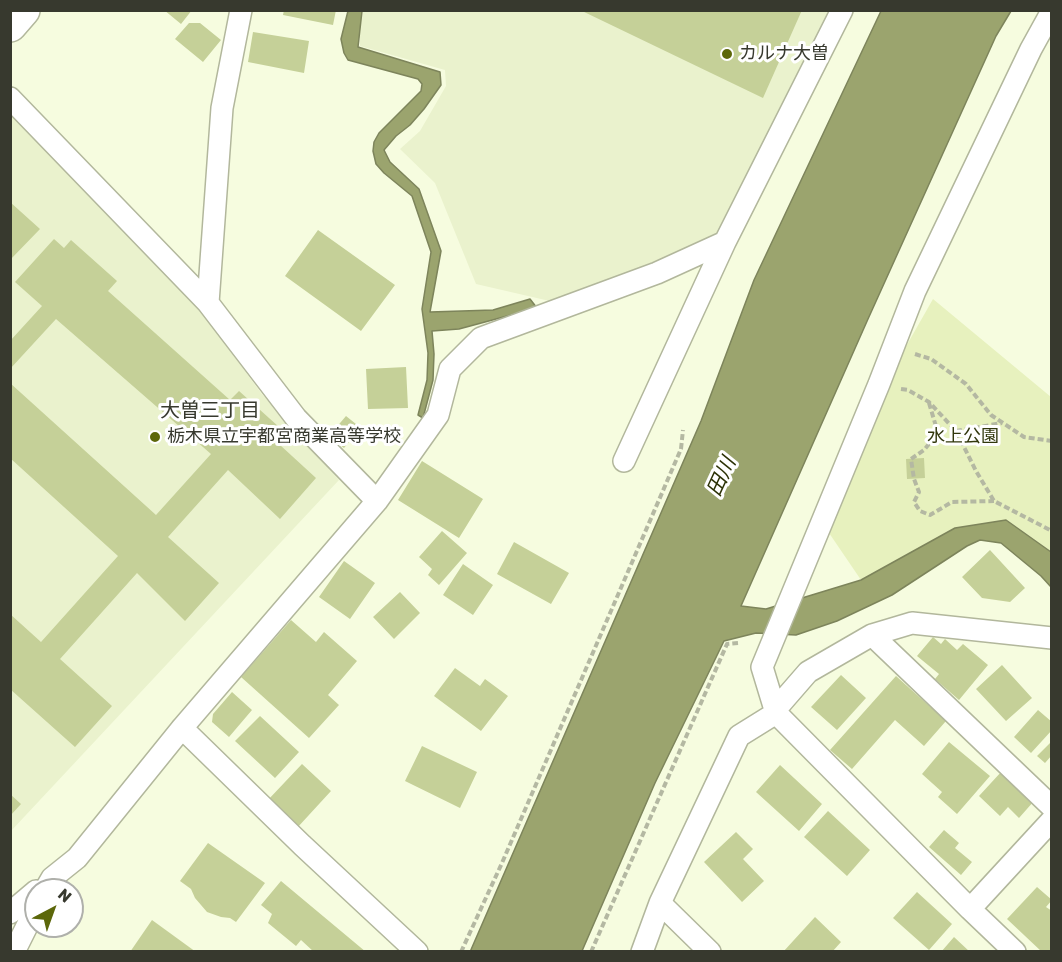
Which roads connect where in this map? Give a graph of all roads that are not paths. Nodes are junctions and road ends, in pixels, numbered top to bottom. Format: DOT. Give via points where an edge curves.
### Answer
graph roads {
  1 [pos="23,10"];
  2 [pos="842,10"];
  3 [pos="1052,11"];
  4 [pos="237,13"];
  5 [pos="10,25"];
  6 [pos="10,98"];
  7 [pos="725,242"];
  8 [pos="208,303"];
  9 [pos="624,461"];
  10 [pos="377,501"];
  11 [pos="872,635"];
  12 [pos="1052,638"];
  13 [pos="775,712"];
  14 [pos="182,728"];
  15 [pos="1052,807"];
  16 [pos="1052,820"];
  17 [pos="54,878"];
  18 [pos="24,901"];
  19 [pos="660,903"];
  20 [pos="970,909"];
  21 [pos="10,912"];
  22 [pos="24,931"];
  23 [pos="14,951"];
  24 [pos="415,951"];
  25 [pos="642,951"];
  26 [pos="710,951"];
  27 [pos="1015,951"];
  1 -- 5 [label="main road"];
  2 -- 7 [label="street"];
  3 -- 13 [label="street" via="915,291 762,666"];
  4 -- 8 [label="street" via="222,108"];
  6 -- 8 [label="street"];
  7 -- 9 [label="street"];
  7 -- 10 [label="street" via="657,273 482,338 450,369 438,415"];
  8 -- 10 [label="street" via="296,418"];
  10 -- 14 [label="street"];
  11 -- 12 [label="street" via="912,623"];
  11 -- 13 [label="street" via="808,672"];
  11 -- 15 [label="street"];
  13 -- 19 [label="street" via="739,736"];
  13 -- 20 [label="street"];
  14 -- 17 [label="street" via="77,858"];
  14 -- 24 [label="street"];
  16 -- 20 [label="street"];
  18 -- 21 [label="street"];
  19 -- 25 [label="street"];
  19 -- 26 [label="street"];
  20 -- 27 [label="street"];
  22 -- 23 [label="street"];
}
